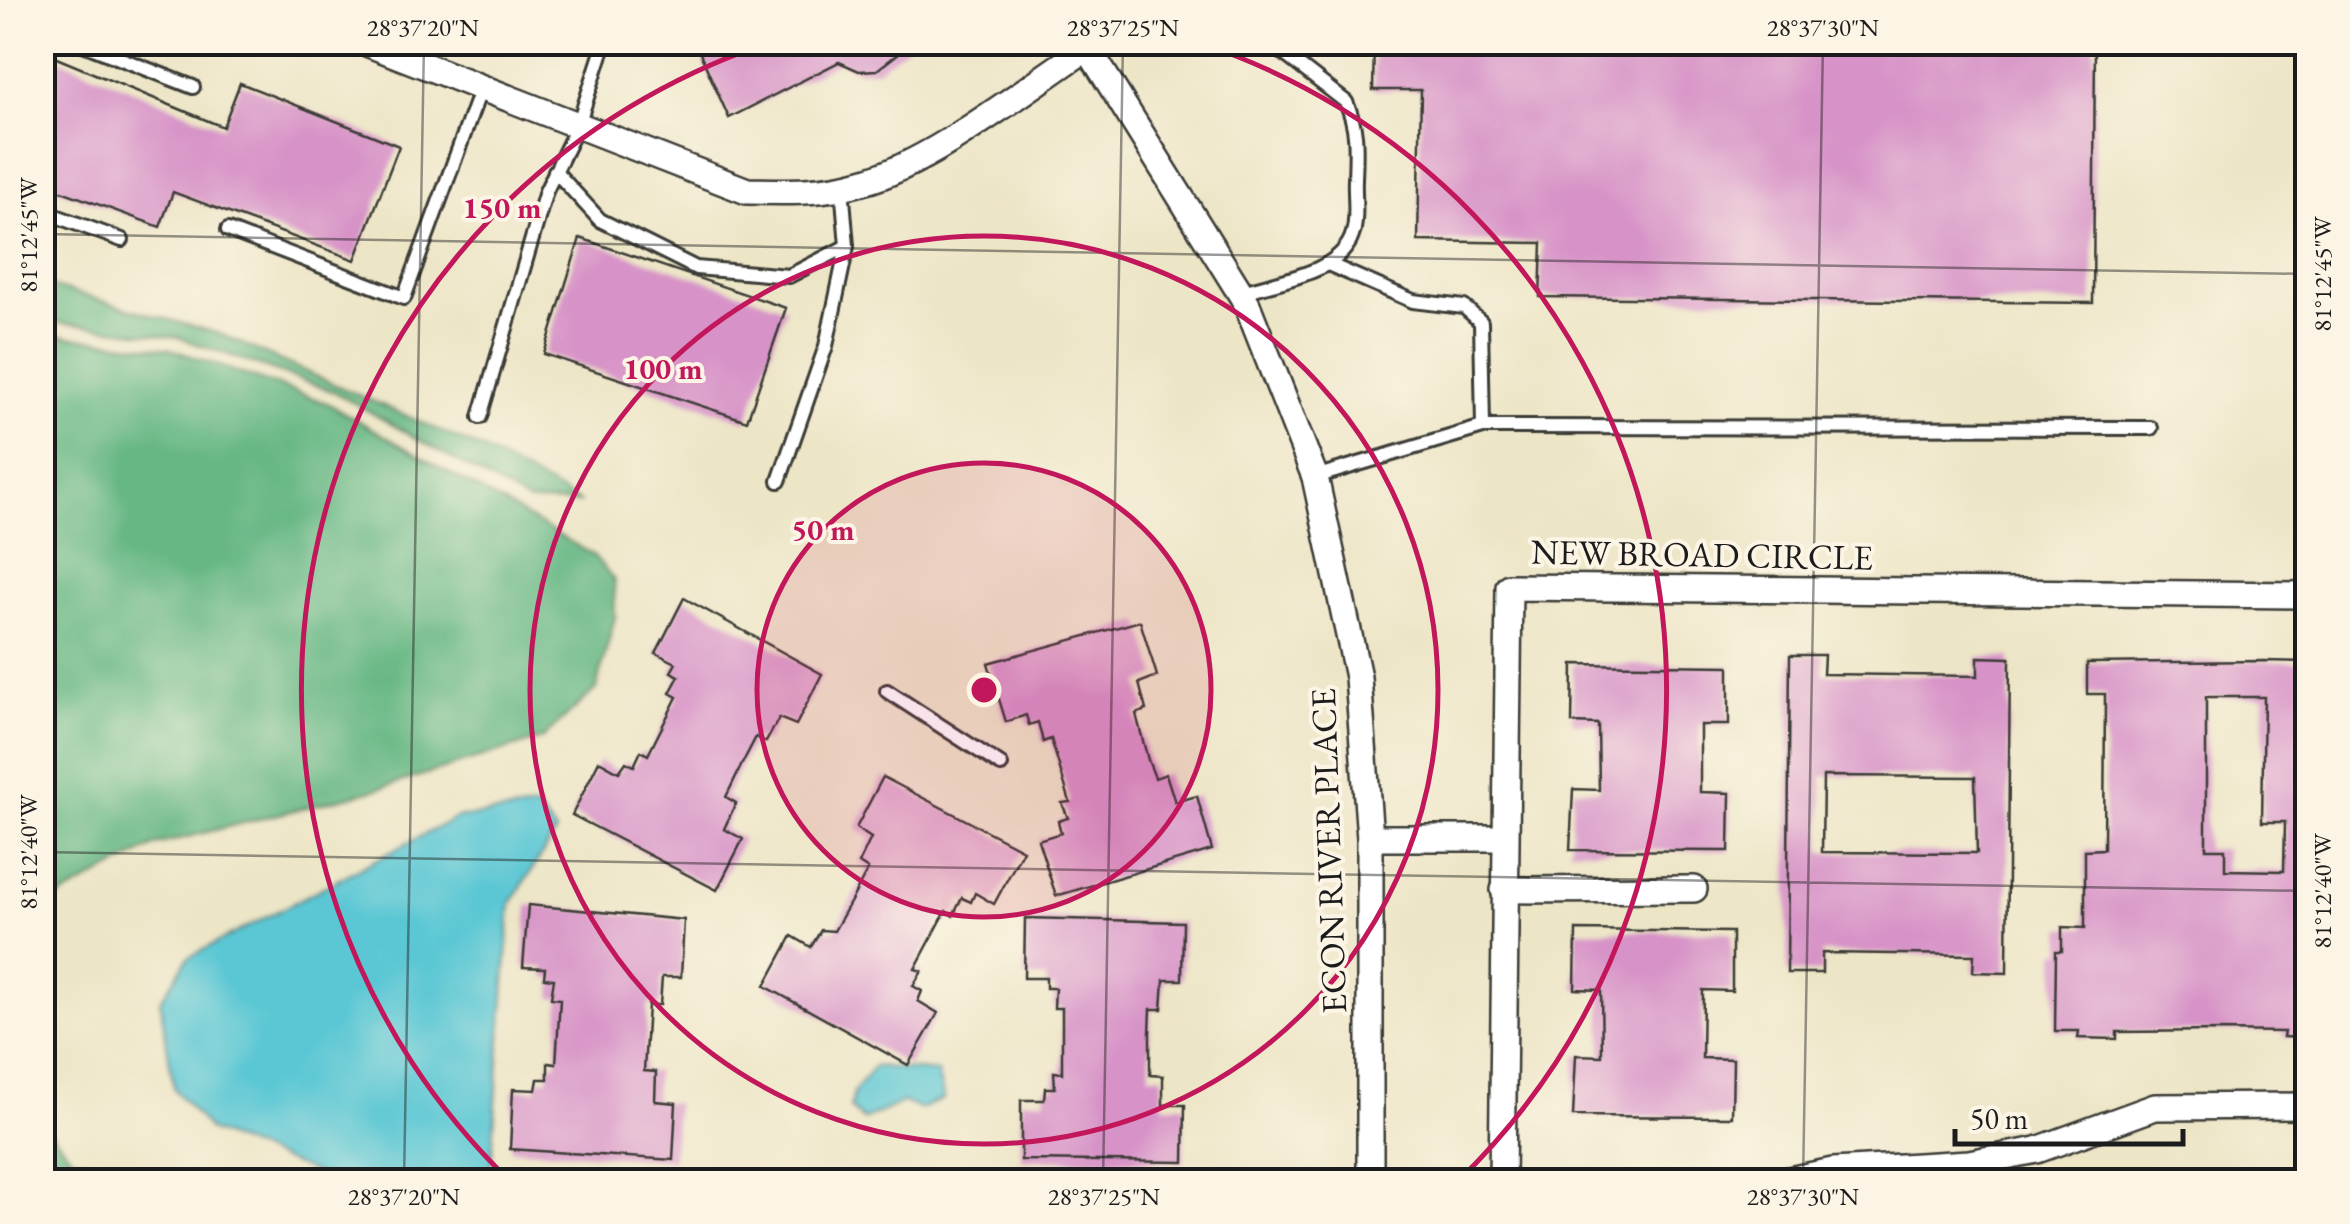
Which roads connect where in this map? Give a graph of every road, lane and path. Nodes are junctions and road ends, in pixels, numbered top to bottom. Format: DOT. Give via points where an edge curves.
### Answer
graph roads {
  1 [pos="78,42"];
  2 [pos="364,42"];
  3 [pos="605,42"];
  4 [pos="1269,42"];
  5 [pos="1088,44"];
  6 [pos="193,87"];
  7 [pos="481,88"];
  8 [pos="578,125"];
  9 [pos="555,171"];
  10 [pos="842,186"];
  11 [pos="42,211"];
  12 [pos="228,230"];
  13 [pos="122,240"];
  14 [pos="846,246"];
  15 [pos="1328,264"];
  16 [pos="1240,292"];
  17 [pos="480,417"];
  18 [pos="1483,428"];
  19 [pos="2150,428"];
  20 [pos="1314,476"];
  21 [pos="779,482"];
  22 [pos="2308,595"];
  23 [pos="887,691"];
  24 [pos="1001,765"];
  25 [pos="1370,838"];
  26 [pos="1505,838"];
  27 [pos="1694,889"];
  28 [pos="1504,890"];
  29 [pos="2308,1106"];
  30 [pos="1912,1173"];
  31 [pos="1370,1182"];
  32 [pos="1502,1182"];
  33 [pos="1779,1182"];
  1 -- 6 [label="lane"];
  2 -- 7 [label="street"];
  3 -- 8 [label="lane"];
  4 -- 15 [label="lane" via="1346,102 1352,116 1354,230 1347,250"];
  5 -- 10 [label="street" via="944,144 865,182"];
  5 -- 16 [label="street, ECON RIVER PLACE"];
  7 -- 8 [label="street"];
  7 -- 12 [label="lane" via="404,298"];
  8 -- 9 [label="lane"];
  8 -- 10 [label="street" via="747,191"];
  9 -- 14 [label="lane" via="600,220 696,268 789,276"];
  9 -- 17 [label="lane"];
  10 -- 14 [label="lane"];
  11 -- 13 [label="lane"];
  14 -- 21 [label="lane" via="826,346"];
  15 -- 16 [label="lane"];
  15 -- 18 [label="lane" via="1413,301 1464,307 1482,322"];
  16 -- 20 [label="street, ECON RIVER PLACE"];
  18 -- 19 [label="lane"];
  18 -- 20 [label="lane"];
  20 -- 25 [label="street, ECON RIVER PLACE" via="1358,677"];
  22 -- 26 [label="street, NEW BROAD CIRCLE" via="1509,588"];
  23 -- 24 [label="lane"];
  25 -- 26 [label="street"];
  25 -- 31 [label="street, ECON RIVER PLACE"];
  26 -- 28 [label="street, NEW BROAD CIRCLE"];
  27 -- 28 [label="street"];
  28 -- 32 [label="street, NEW BROAD CIRCLE"];
  29 -- 30 [label="street" via="2155,1107 2037,1150"];
  30 -- 33 [label="street"];
}
